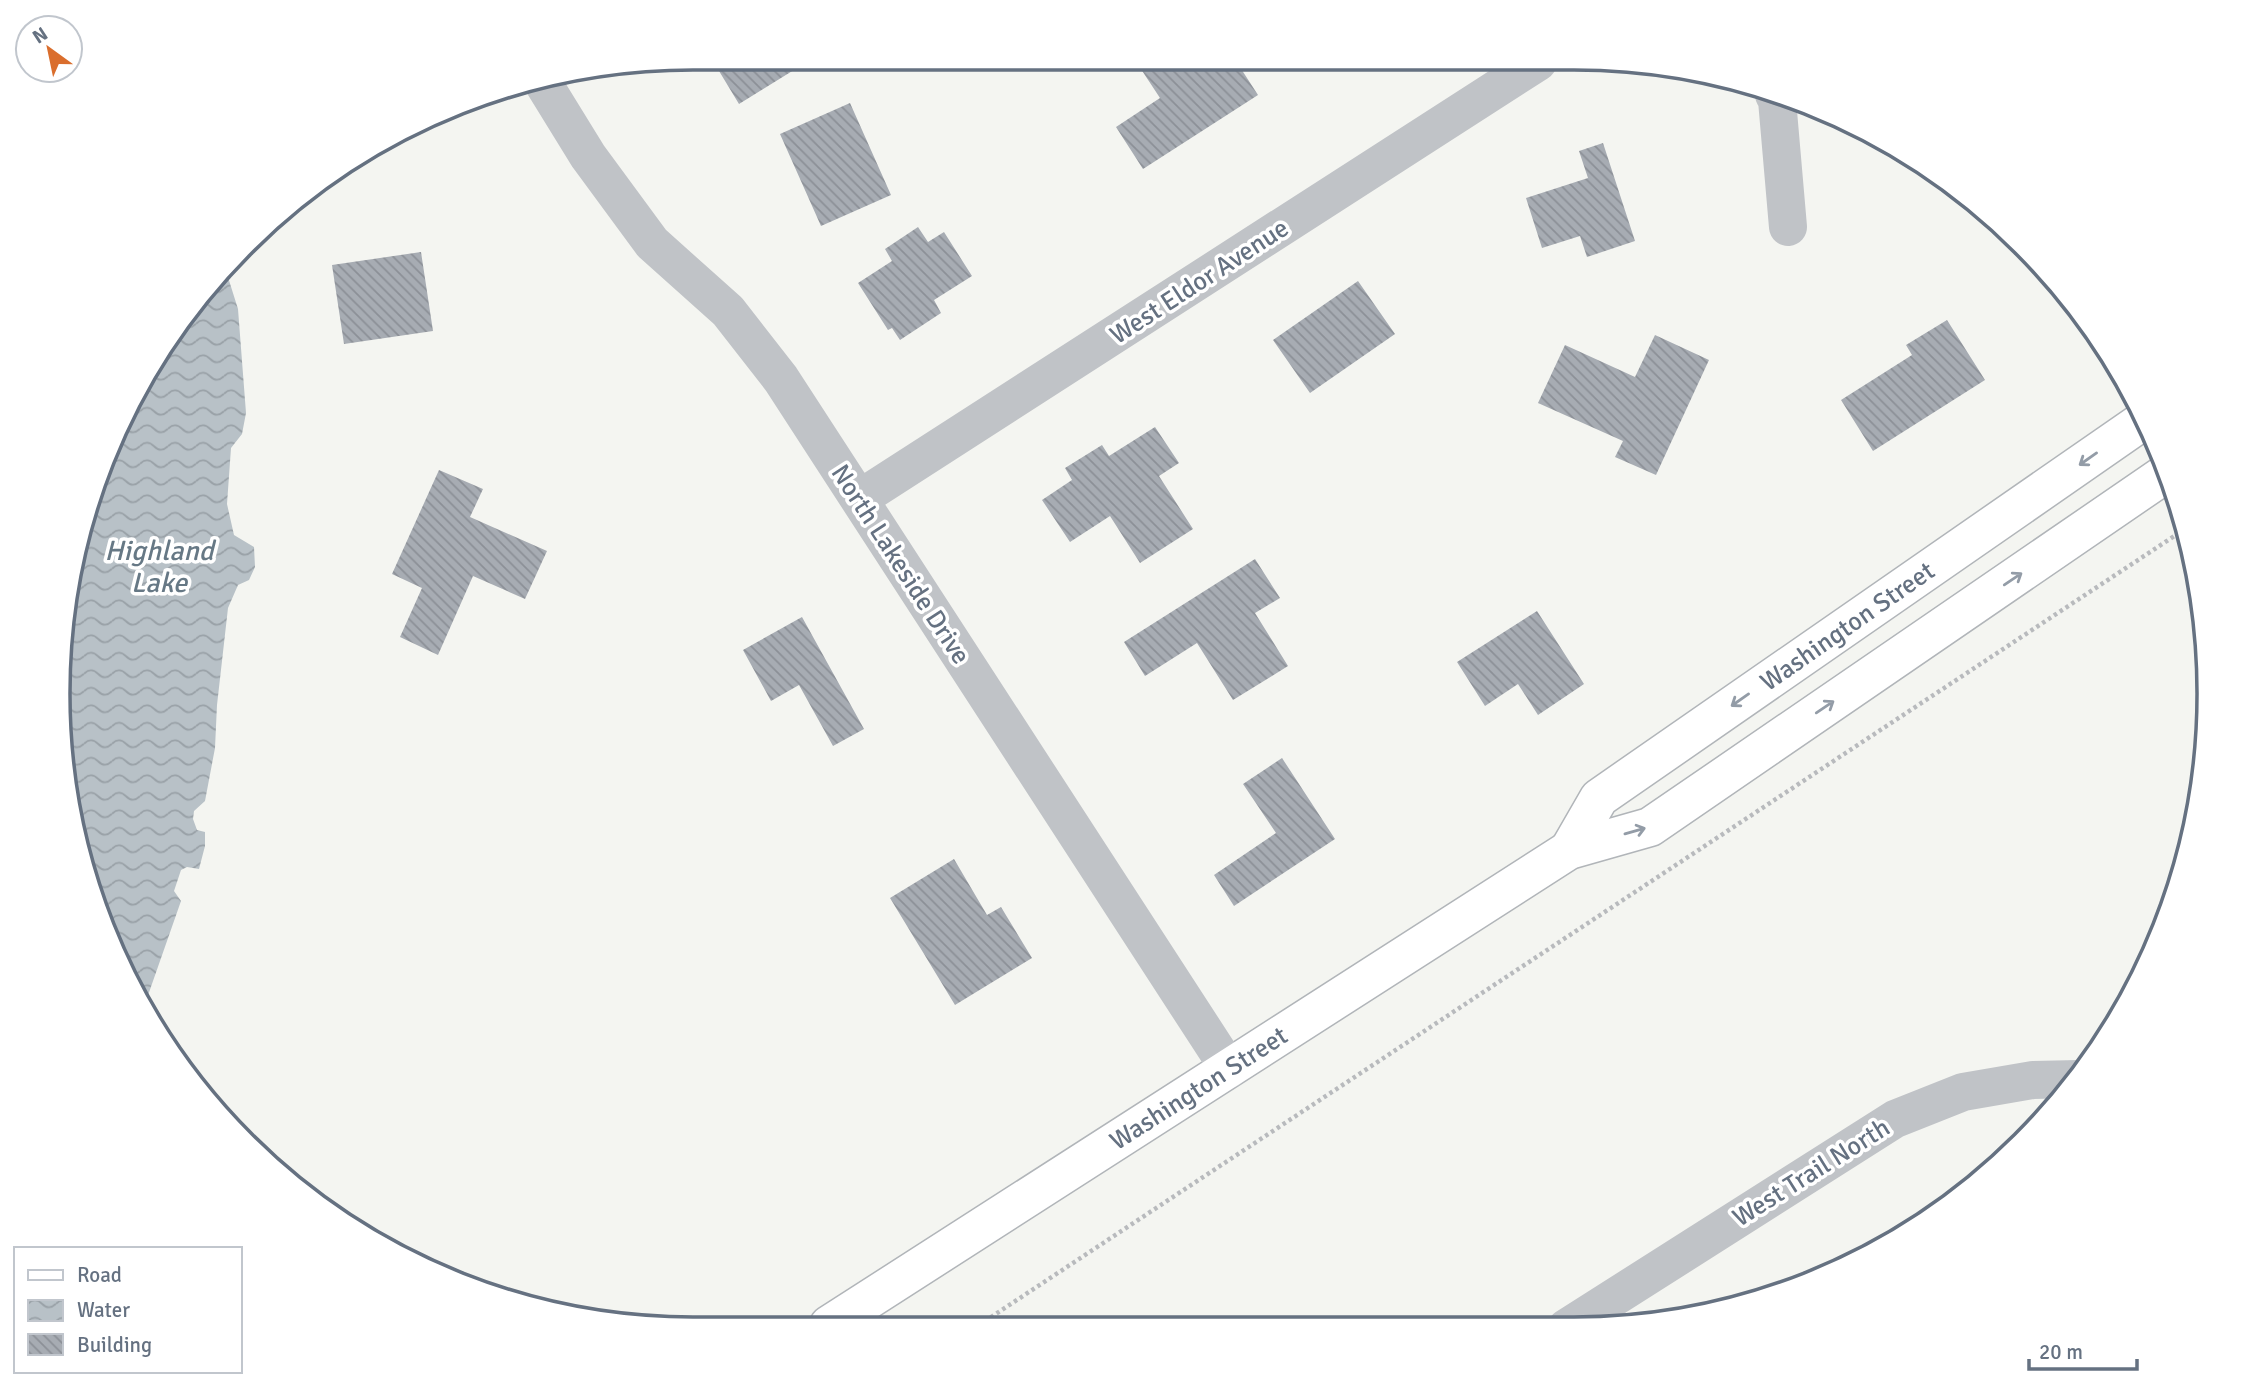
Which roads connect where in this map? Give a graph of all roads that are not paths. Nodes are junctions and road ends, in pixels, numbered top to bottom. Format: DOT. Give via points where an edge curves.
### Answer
graph roads {
  1 [pos="1526,70"];
  2 [pos="546,88"];
  3 [pos="1777,104"];
  4 [pos="1788,227"];
  5 [pos="2136,425"];
  6 [pos="2159,478"];
  7 [pos="859,499"];
  8 [pos="1569,850"];
  9 [pos="1229,1069"];
  10 [pos="2063,1079"];
  11 [pos="841,1317"];
  12 [pos="1584,1317"];
  1 -- 7 [label="street, West Eldor Avenue"];
  2 -- 7 [label="street, North Lakeside Drive" via="588,156 652,243 728,310 781,379"];
  3 -- 4 [label="street"];
  5 -- 8 [label="main road, Washington Street, one-way" via="1599,798"];
  8 -- 6 [label="main road, Washington Street, one-way" via="1650,827"];
  7 -- 9 [label="street, North Lakeside Drive"];
  8 -- 9 [label="main road, Washington Street"];
  9 -- 11 [label="main road, Washington Street"];
  10 -- 12 [label="street, West Trail North" via="1964,1093 1895,1118"];
}
